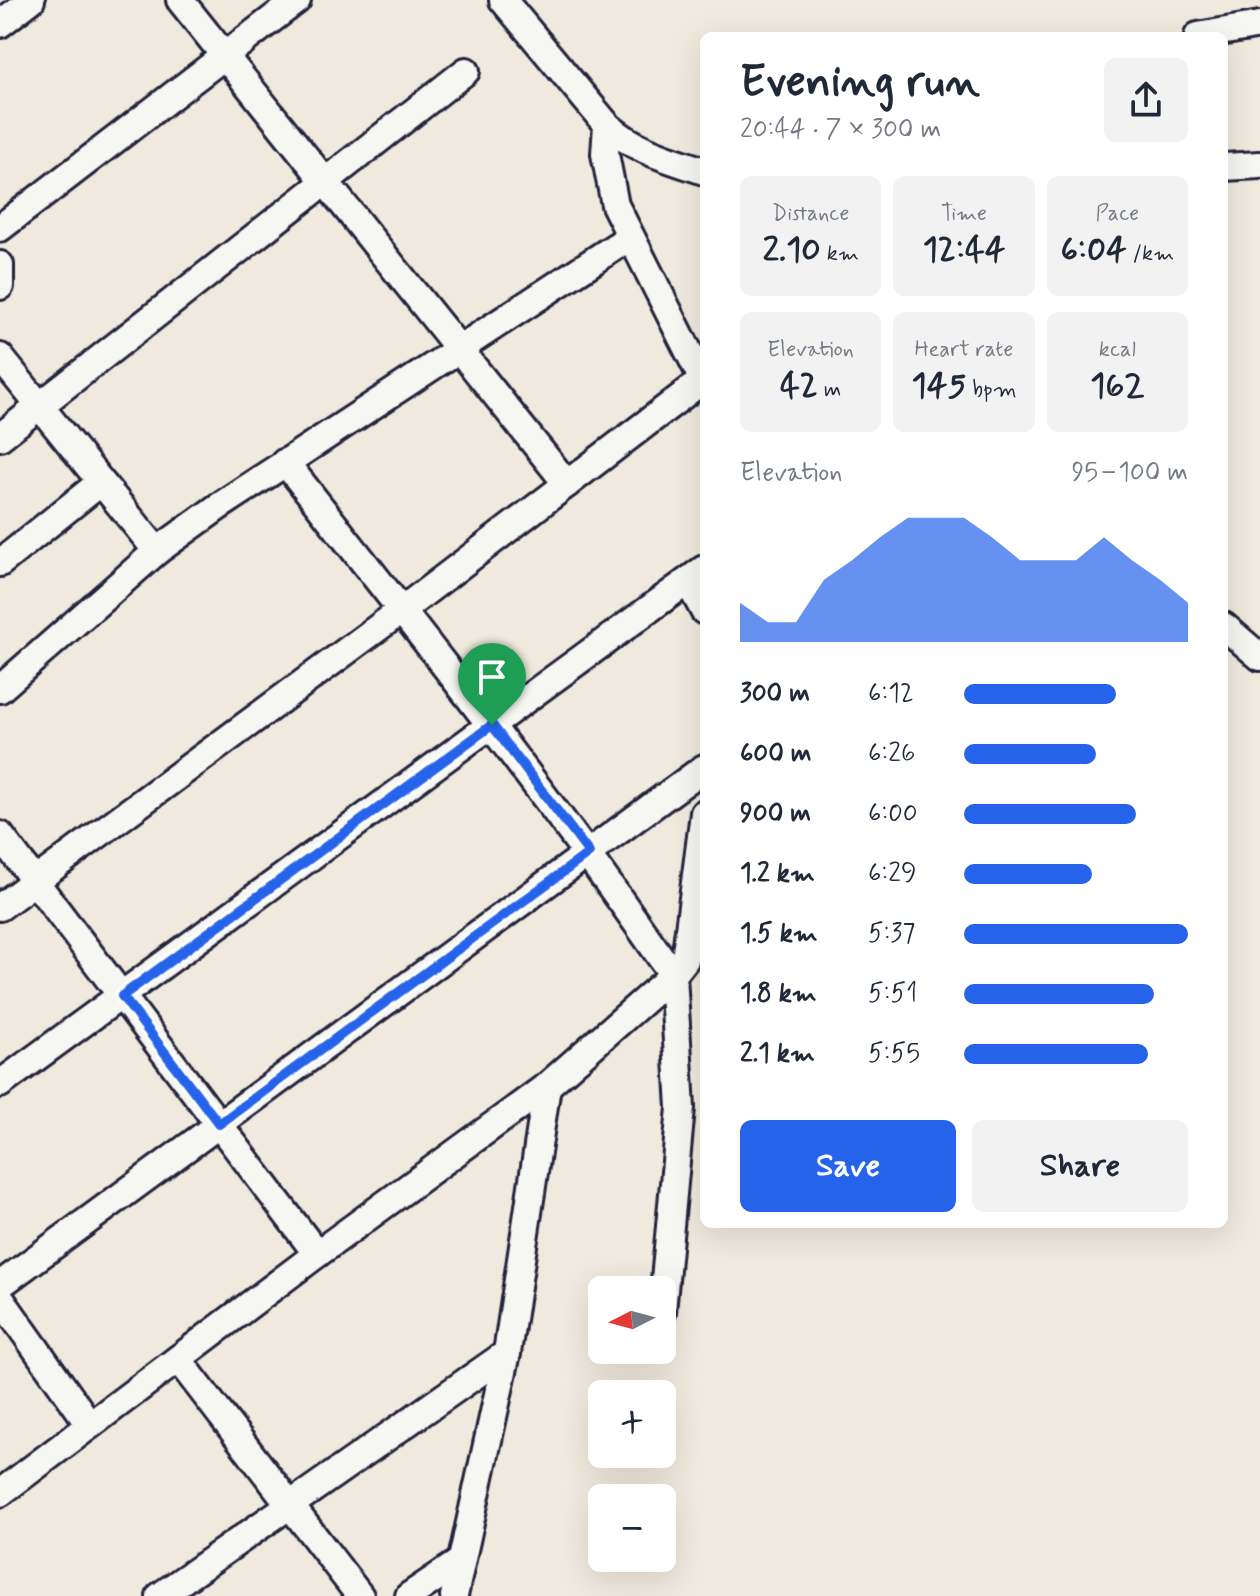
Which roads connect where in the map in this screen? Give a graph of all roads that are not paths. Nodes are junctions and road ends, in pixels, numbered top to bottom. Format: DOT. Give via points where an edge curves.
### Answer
graph roads {
  1 [pos="31,0"];
  2 [pos="180,0"];
  3 [pos="297,0"];
  4 [pos="503,0"];
  5 [pos="0,24"];
  6 [pos="1260,25"];
  7 [pos="1221,32"];
  8 [pos="224,56"];
  9 [pos="466,71"];
  10 [pos="607,125"];
  11 [pos="1260,165"];
  12 [pos="1228,167"];
  13 [pos="700,170"];
  14 [pos="326,184"];
  15 [pos="0,228"];
  16 [pos="630,237"];
  17 [pos="0,265"];
  18 [pos="0,286"];
  19 [pos="458,349"];
  20 [pos="0,357"];
  21 [pos="700,375"];
  22 [pos="700,383"];
  23 [pos="40,406"];
  24 [pos="0,437"];
  25 [pos="285,462"];
  26 [pos="101,482"];
  27 [pos="567,484"];
  28 [pos="157,551"];
  29 [pos="0,563"];
  30 [pos="696,575"];
  31 [pos="402,610"];
  32 [pos="1228,629"];
  33 [pos="1260,657"];
  34 [pos="0,689"];
  35 [pos="492,725"];
  36 [pos="700,771"];
  37 [pos="0,835"];
  38 [pos="589,853"];
  39 [pos="35,880"];
  40 [pos="699,884"];
  41 [pos="0,907"];
  42 [pos="673,975"];
  43 [pos="122,996"];
  44 [pos="0,1084"];
  45 [pos="547,1086"];
  46 [pos="219,1124"];
  47 [pos="317,1254"];
  48 [pos="665,1276"];
  49 [pos="0,1285"];
  50 [pos="0,1298"];
  51 [pos="507,1353"];
  52 [pos="178,1359"];
  53 [pos="90,1425"];
  54 [pos="0,1493"];
  55 [pos="289,1504"];
  56 [pos="461,1561"];
  57 [pos="160,1596"];
  58 [pos="360,1596"];
  59 [pos="409,1596"];
  60 [pos="454,1596"];
  1 -- 5 [label="street"];
  2 -- 8 [label="street"];
  3 -- 8 [label="street"];
  4 -- 10 [label="street"];
  6 -- 7 [label="street"];
  8 -- 14 [label="street"];
  8 -- 15 [label="street"];
  9 -- 14 [label="street"];
  10 -- 13 [label="street" via="641,149"];
  10 -- 16 [label="street" via="607,175"];
  11 -- 12 [label="street"];
  14 -- 19 [label="street"];
  14 -- 23 [label="street"];
  16 -- 19 [label="street"];
  16 -- 21 [label="street"];
  17 -- 18 [label="street"];
  19 -- 25 [label="street"];
  19 -- 27 [label="street"];
  20 -- 23 [label="street"];
  22 -- 27 [label="street"];
  23 -- 24 [label="street"];
  23 -- 26 [label="street"];
  25 -- 28 [label="street"];
  25 -- 31 [label="street"];
  26 -- 28 [label="street"];
  26 -- 29 [label="street"];
  27 -- 31 [label="street"];
  28 -- 34 [label="street"];
  30 -- 35 [label="street"];
  31 -- 35 [label="street"];
  31 -- 39 [label="street"];
  32 -- 33 [label="street"];
  35 -- 38 [label="street"];
  35 -- 43 [label="street"];
  36 -- 38 [label="street"];
  37 -- 39 [label="street"];
  38 -- 42 [label="street"];
  38 -- 46 [label="street"];
  39 -- 41 [label="street"];
  39 -- 43 [label="street"];
  40 -- 42 [label="street" via="685,960"];
  42 -- 45 [label="street"];
  42 -- 48 [label="street" via="681,1108"];
  43 -- 44 [label="street"];
  43 -- 46 [label="street"];
  45 -- 47 [label="street"];
  45 -- 51 [label="street"];
  46 -- 47 [label="street"];
  46 -- 49 [label="street"];
  47 -- 52 [label="street"];
  50 -- 53 [label="street"];
  51 -- 55 [label="street"];
  51 -- 56 [label="street"];
  52 -- 53 [label="street"];
  52 -- 55 [label="street"];
  53 -- 54 [label="street"];
  55 -- 57 [label="street"];
  55 -- 58 [label="street"];
  56 -- 59 [label="street"];
  56 -- 60 [label="street"];
}
